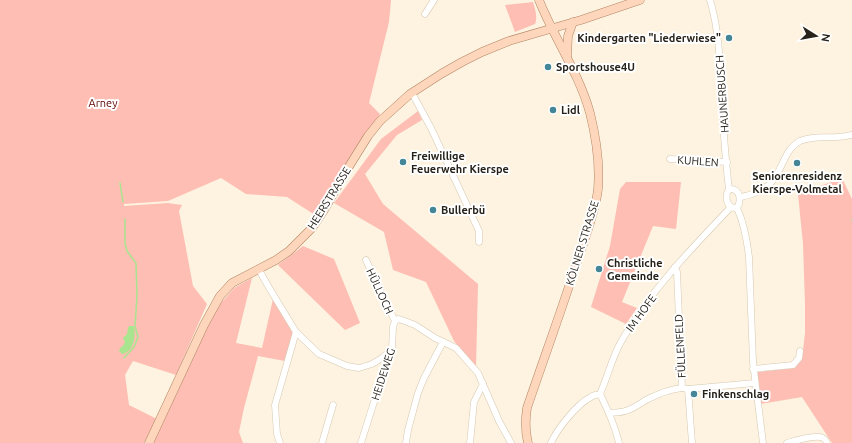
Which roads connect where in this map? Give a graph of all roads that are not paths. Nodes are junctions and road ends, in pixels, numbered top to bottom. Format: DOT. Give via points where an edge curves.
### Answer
graph roads {
  1 [pos="434,0"];
  2 [pos="539,0"];
  3 [pos="640,0"];
  4 [pos="710,0"];
  5 [pos="425,14"];
  6 [pos="573,22"];
  7 [pos="552,28"];
  8 [pos="566,57"];
  9 [pos="412,93"];
  10 [pos="852,135"];
  11 [pos="670,159"];
  12 [pos="726,162"];
  13 [pos="729,189"];
  14 [pos="740,197"];
  15 [pos="734,207"];
  16 [pos="479,242"];
  17 [pos="366,260"];
  18 [pos="675,267"];
  19 [pos="259,270"];
  20 [pos="395,321"];
  21 [pos="296,332"];
  22 [pos="443,342"];
  23 [pos="392,349"];
  24 [pos="800,351"];
  25 [pos="753,369"];
  26 [pos="755,383"];
  27 [pos="483,384"];
  28 [pos="685,389"];
  29 [pos="600,394"];
  30 [pos="333,405"];
  31 [pos="609,413"];
  32 [pos="149,443"];
  33 [pos="280,443"];
  34 [pos="322,443"];
  35 [pos="361,443"];
  36 [pos="406,443"];
  37 [pos="470,443"];
  38 [pos="511,443"];
  39 [pos="528,443"];
  40 [pos="550,443"];
  41 [pos="619,443"];
  42 [pos="692,443"];
  43 [pos="762,443"];
  44 [pos="787,443"];
  45 [pos="827,443"];
  1 -- 5 [label="street"];
  2 -- 7 [label="main road, KÖLNER STRASSE"];
  3 -- 6 [label="main road, HEERSTRASSE"];
  4 -- 12 [label="street, HAUNERBUSCH" via="717,32"];
  6 -- 7 [label="main road, HEERSTRASSE"];
  6 -- 8 [label="main road" via="568,36"];
  7 -- 8 [label="main road, KÖLNER STRASSE"];
  7 -- 9 [label="main road, HEERSTRASSE" via="482,52"];
  8 -- 39 [label="main road, KÖLNER STRASSE" via="581,88 591,119 597,156 598,188 585,237 527,408 525,420"];
  9 -- 16 [label="street" via="479,231"];
  9 -- 19 [label="main road, HEERSTRASSE" via="380,121 368,136 312,228 289,251"];
  10 -- 14 [label="street" via="810,138 799,142 786,156 769,185 758,192"];
  11 -- 12 [label="street, KUHLEN"];
  12 -- 13 [label="street, HAUNERBUSCH"];
  13 -- 14 [label="street" via="736,190"];
  13 -- 15 [label="street" via="728,204"];
  14 -- 15 [label="street" via="739,205"];
  15 -- 18 [label="street, IM HOFE"];
  15 -- 25 [label="street" via="740,216 747,242"];
  17 -- 20 [label="street, HÜLLOCH"];
  18 -- 28 [label="street, FÜLLENFELD"];
  18 -- 29 [label="street, IM HOFE" via="634,320 621,342"];
  19 -- 21 [label="street"];
  19 -- 32 [label="main road, HEERSTRASSE" via="232,284 220,296"];
  20 -- 22 [label="street" via="398,319 415,325"];
  20 -- 23 [label="street, HEIDEWEG"];
  21 -- 23 [label="street" via="319,354 347,366 359,368 372,364"];
  21 -- 33 [label="street" via="275,405"];
  22 -- 27 [label="street" via="456,348 478,373"];
  22 -- 36 [label="street" via="418,393"];
  23 -- 35 [label="street, HEIDEWEG"];
  24 -- 25 [label="street" via="799,358 793,365"];
  25 -- 26 [label="street"];
  26 -- 28 [label="street"];
  26 -- 43 [label="street"];
  27 -- 37 [label="street" via="474,402"];
  27 -- 38 [label="street"];
  28 -- 31 [label="street" via="659,394 623,412"];
  28 -- 42 [label="street, FÜLLENFELD"];
  29 -- 31 [label="street"];
  29 -- 40 [label="street" via="591,396 579,406"];
  30 -- 34 [label="street"];
  31 -- 41 [label="street"];
  44 -- 45 [label="street" via="820,437"];
}
